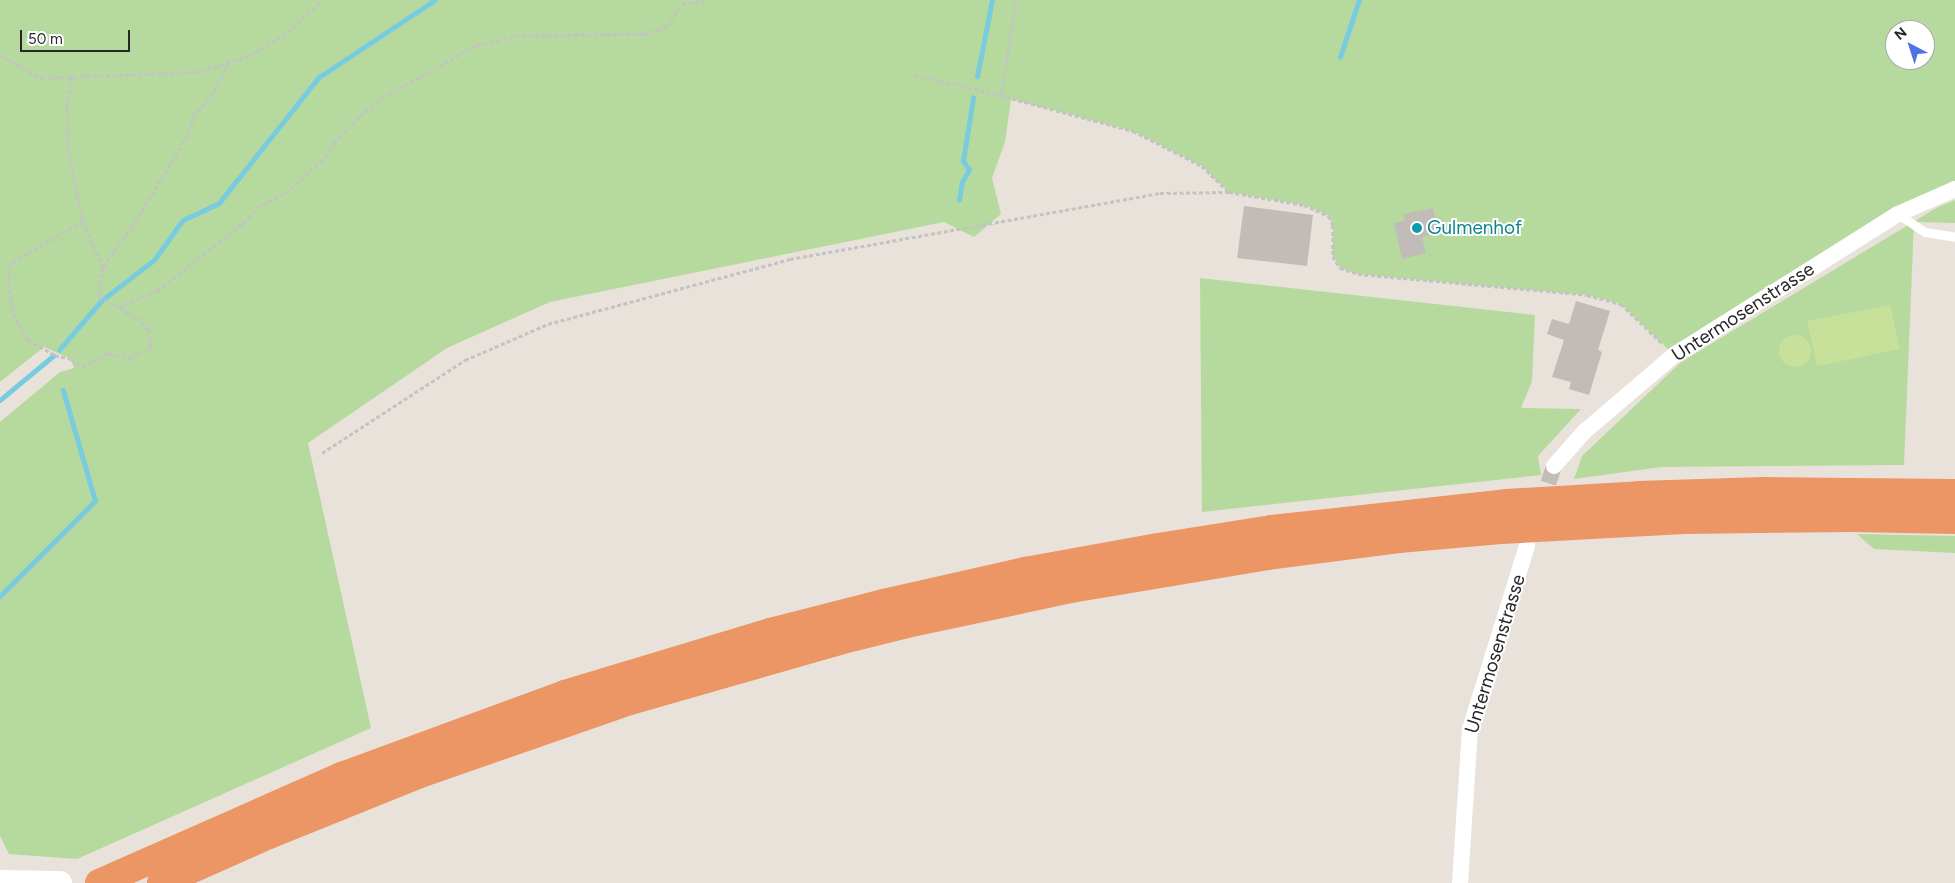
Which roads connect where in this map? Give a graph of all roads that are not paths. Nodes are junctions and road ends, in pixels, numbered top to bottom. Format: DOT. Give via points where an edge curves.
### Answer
graph roads {
  1 [pos="1955,190"];
  2 [pos="1898,214"];
  3 [pos="1955,237"];
  4 [pos="1554,466"];
  5 [pos="1955,494"];
  6 [pos="1955,520"];
  7 [pos="1528,546"];
  8 [pos="108,879"];
  9 [pos="0,882"];
  10 [pos="60,883"];
  11 [pos="161,883"];
  12 [pos="1460,883"];
  1 -- 2 [label="street, Untermosenstrasse"];
  2 -- 3 [label="lane" via="1925,232"];
  2 -- 4 [label="street, Untermosenstrasse" via="1674,355 1584,432"];
  5 -- 8 [label="highway" via="1763,491 1506,503 1263,530 1025,571 893,600 770,632 557,697 342,776"];
  6 -- 11 [label="highway" via="1684,520 1491,531 1277,555 1071,589 839,641 630,701 420,774 269,834"];
  7 -- 12 [label="street, Untermosenstrasse" via="1470,729"];
  9 -- 10 [label="main road"];
}
